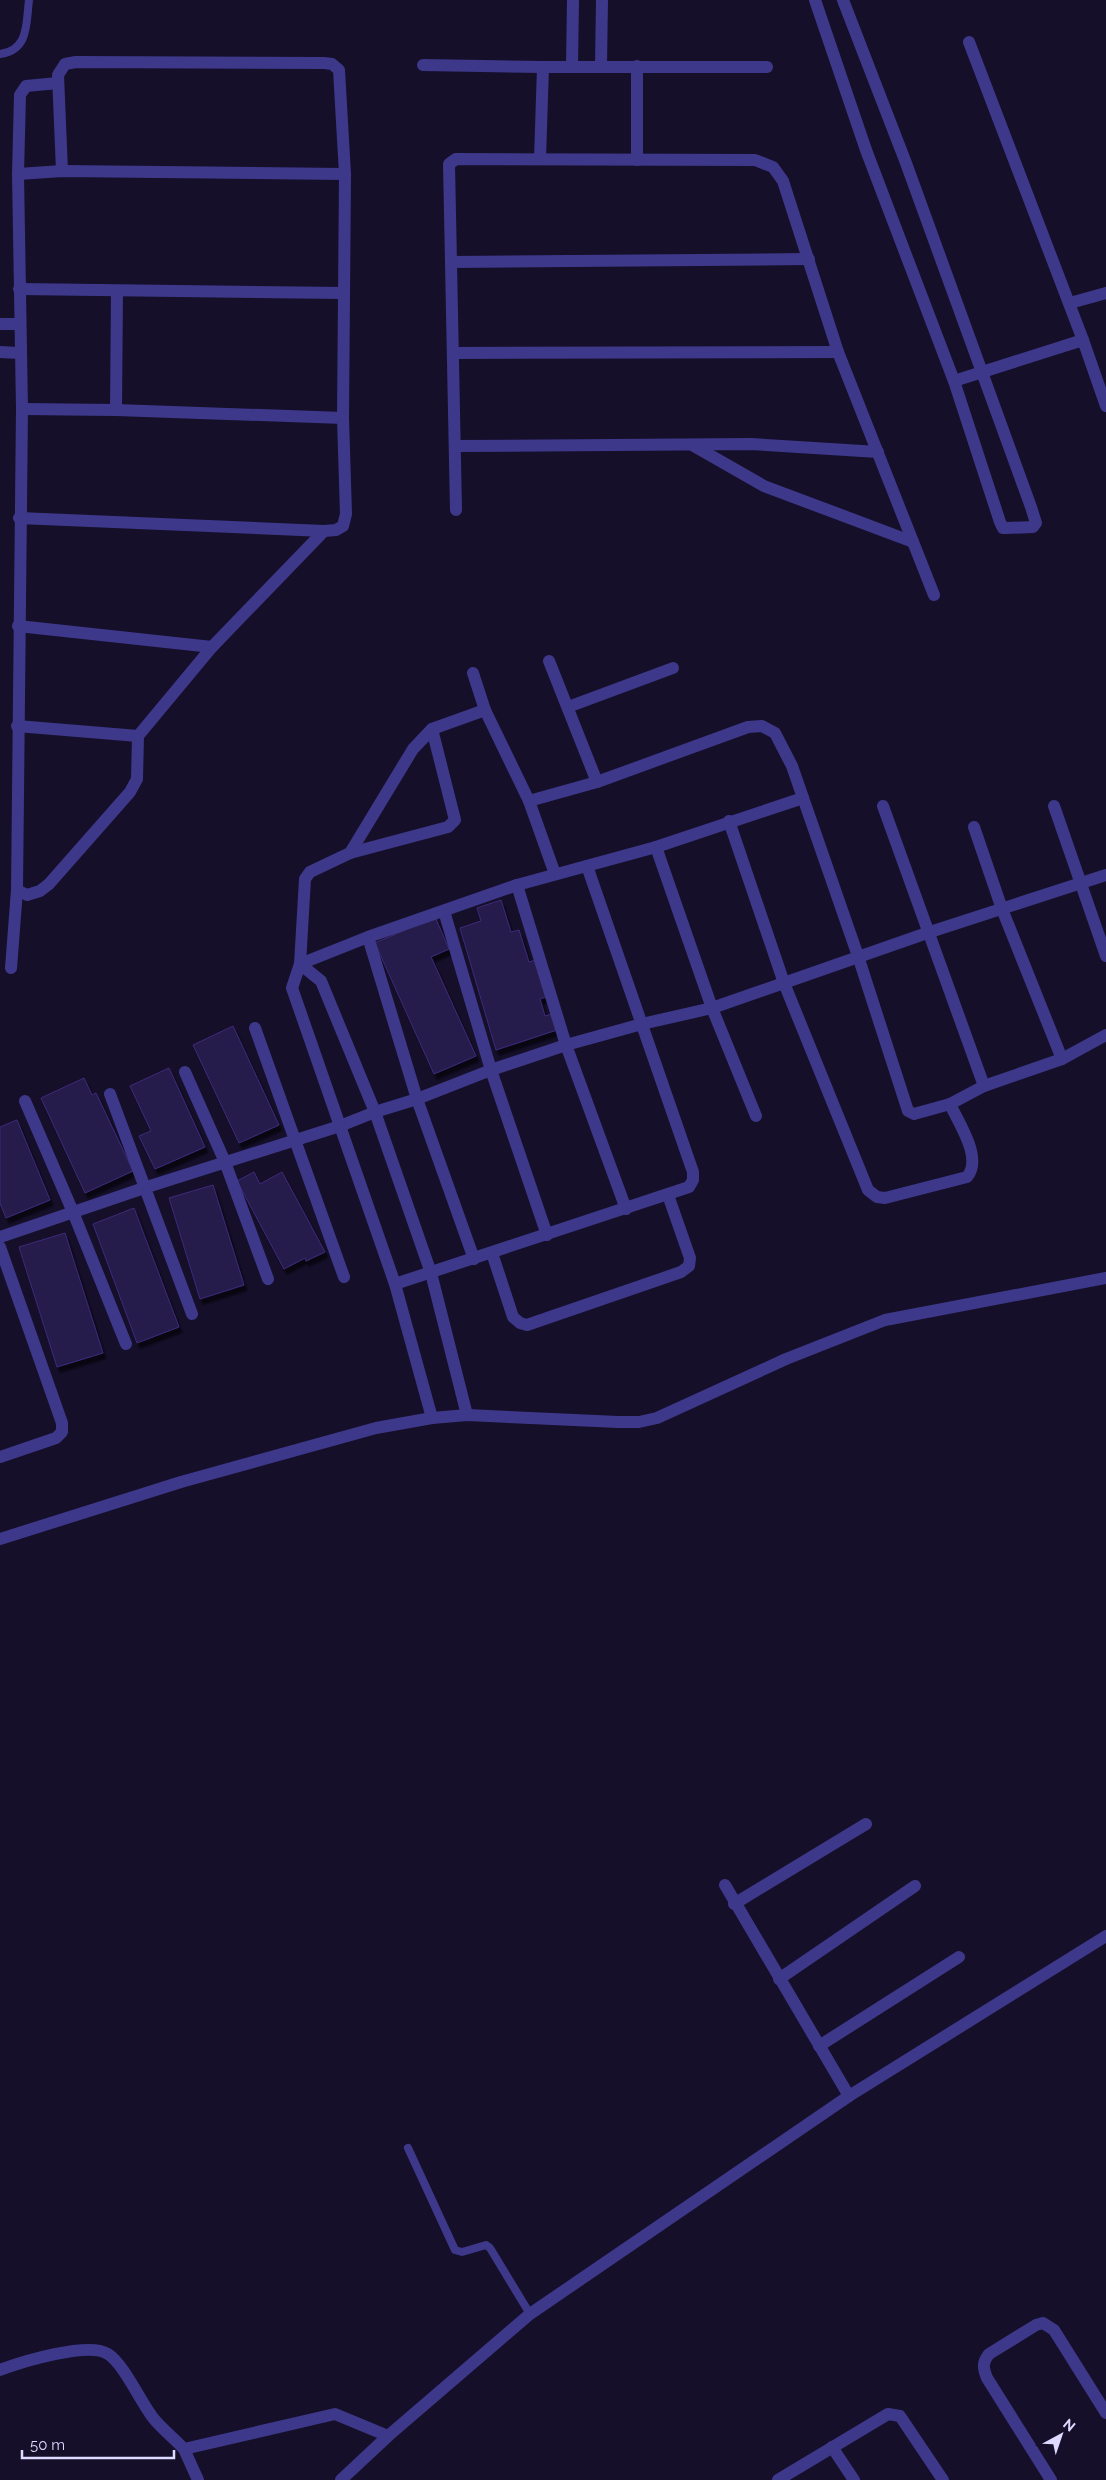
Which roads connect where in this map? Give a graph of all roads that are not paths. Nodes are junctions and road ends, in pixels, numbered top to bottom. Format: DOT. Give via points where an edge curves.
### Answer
graph roads {
  1 [pos="29,0"];
  2 [pos="574,0"];
  3 [pos="602,0"];
  4 [pos="816,0"];
  5 [pos="843,0"];
  6 [pos="969,42"];
  7 [pos="0,54"];
  8 [pos="423,65"];
  9 [pos="601,66"];
  10 [pos="637,66"];
  11 [pos="543,67"];
  12 [pos="572,67"];
  13 [pos="767,67"];
  14 [pos="58,83"];
  15 [pos="540,159"];
  16 [pos="638,160"];
  17 [pos="62,171"];
  18 [pos="18,174"];
  19 [pos="345,174"];
  20 [pos="809,258"];
  21 [pos="451,262"];
  22 [pos="19,289"];
  23 [pos="118,291"];
  24 [pos="344,293"];
  25 [pos="1106,294"];
  26 [pos="1070,303"];
  27 [pos="0,324"];
  28 [pos="19,324"];
  29 [pos="1082,340"];
  30 [pos="0,352"];
  31 [pos="454,352"];
  32 [pos="838,352"];
  33 [pos="19,353"];
  34 [pos="982,372"];
  35 [pos="954,381"];
  36 [pos="1105,401"];
  37 [pos="22,409"];
  38 [pos="116,410"];
  39 [pos="343,418"];
  40 [pos="455,446"];
  41 [pos="694,446"];
  42 [pos="878,452"];
  43 [pos="456,510"];
  44 [pos="19,518"];
  45 [pos="324,531"];
  46 [pos="913,542"];
  47 [pos="934,595"];
  48 [pos="18,626"];
  49 [pos="212,647"];
  50 [pos="549,661"];
  51 [pos="673,668"];
  52 [pos="473,673"];
  53 [pos="568,707"];
  54 [pos="485,710"];
  55 [pos="17,726"];
  56 [pos="432,729"];
  57 [pos="138,736"];
  58 [pos="597,782"];
  59 [pos="803,798"];
  60 [pos="529,801"];
  61 [pos="882,806"];
  62 [pos="1054,806"];
  63 [pos="729,821"];
  64 [pos="974,827"];
  65 [pos="656,846"];
  66 [pos="350,853"];
  67 [pos="587,866"];
  68 [pos="556,874"];
  69 [pos="1106,875"];
  70 [pos="1080,883"];
  71 [pos="517,885"];
  72 [pos="17,890"];
  73 [pos="1002,909"];
  74 [pos="444,911"];
  75 [pos="927,933"];
  76 [pos="368,937"];
  77 [pos="858,956"];
  78 [pos="1106,956"];
  79 [pos="300,964"];
  80 [pos="11,968"];
  81 [pos="784,983"];
  82 [pos="712,1008"];
  83 [pos="642,1024"];
  84 [pos="255,1028"];
  85 [pos="1106,1035"];
  86 [pos="566,1045"];
  87 [pos="1062,1059"];
  88 [pos="491,1070"];
  89 [pos="185,1072"];
  90 [pos="984,1086"];
  91 [pos="110,1094"];
  92 [pos="417,1100"];
  93 [pos="25,1101"];
  94 [pos="950,1104"];
  95 [pos="375,1112"];
  96 [pos="756,1116"];
  97 [pos="340,1126"];
  98 [pos="297,1141"];
  99 [pos="226,1162"];
  100 [pos="147,1187"];
  101 [pos="668,1195"];
  102 [pos="626,1209"];
  103 [pos="73,1212"];
  104 [pos="548,1235"];
  105 [pos="0,1237"];
  106 [pos="0,1247"];
  107 [pos="492,1253"];
  108 [pos="474,1259"];
  109 [pos="431,1273"];
  110 [pos="344,1277"];
  111 [pos="1106,1278"];
  112 [pos="268,1279"];
  113 [pos="395,1284"];
  114 [pos="192,1314"];
  115 [pos="126,1344"];
  116 [pos="467,1415"];
  117 [pos="432,1418"];
  118 [pos="0,1458"];
  119 [pos="0,1539"];
  120 [pos="866,1824"];
  121 [pos="724,1885"];
  122 [pos="915,1886"];
  123 [pos="734,1904"];
  124 [pos="1106,1936"];
  125 [pos="959,1957"];
  126 [pos="779,1979"];
  127 [pos="819,2046"];
  128 [pos="849,2096"];
  129 [pos="408,2148"];
  130 [pos="530,2314"];
  131 [pos="0,2370"];
  132 [pos="1106,2413"];
  133 [pos="388,2436"];
  134 [pos="832,2448"];
  135 [pos="184,2449"];
  136 [pos="198,2480"];
  137 [pos="341,2480"];
  138 [pos="778,2480"];
  139 [pos="854,2480"];
  140 [pos="943,2480"];
  141 [pos="1051,2480"];
  1 -- 7 [label="lane" via="25,38 15,50"];
  2 -- 12 [label="street"];
  3 -- 9 [label="street"];
  4 -- 35 [label="street" via="866,150"];
  5 -- 34 [label="street"];
  6 -- 26 [label="street"];
  8 -- 11 [label="street"];
  9 -- 10 [label="street"];
  9 -- 12 [label="street"];
  10 -- 13 [label="street"];
  10 -- 16 [label="street"];
  11 -- 12 [label="street"];
  11 -- 15 [label="street"];
  14 -- 17 [label="street"];
  14 -- 18 [label="street" via="26,86 22,90"];
  14 -- 19 [label="street" via="60,70 71,62 332,64 340,70 341,76"];
  15 -- 16 [label="street"];
  15 -- 21 [label="street" via="456,159 449,164"];
  16 -- 20 [label="street" via="755,160 773,167 783,181"];
  17 -- 18 [label="street"];
  17 -- 19 [label="street"];
  18 -- 22 [label="street"];
  19 -- 24 [label="street"];
  20 -- 21 [label="street"];
  20 -- 32 [label="street"];
  21 -- 31 [label="street"];
  22 -- 23 [label="street"];
  22 -- 28 [label="street"];
  23 -- 24 [label="street"];
  23 -- 38 [label="street"];
  24 -- 39 [label="street"];
  25 -- 26 [label="street"];
  26 -- 29 [label="street"];
  27 -- 28 [label="street"];
  28 -- 33 [label="street"];
  29 -- 34 [label="street"];
  29 -- 36 [label="street"];
  30 -- 33 [label="street"];
  31 -- 32 [label="street"];
  31 -- 40 [label="street"];
  32 -- 42 [label="street"];
  33 -- 37 [label="street"];
  34 -- 35 [label="street"];
  34 -- 35 [label="street" via="1036,522 1032,527 1003,528"];
  37 -- 38 [label="street"];
  37 -- 44 [label="street"];
  38 -- 39 [label="street"];
  39 -- 45 [label="street" via="346,514 342,526"];
  40 -- 41 [label="street"];
  40 -- 43 [label="street"];
  41 -- 42 [label="street" via="752,444"];
  41 -- 46 [label="street" via="764,486"];
  42 -- 46 [label="street"];
  44 -- 45 [label="street"];
  44 -- 48 [label="street"];
  45 -- 49 [label="street"];
  46 -- 47 [label="street"];
  48 -- 49 [label="street"];
  48 -- 55 [label="street"];
  49 -- 57 [label="street"];
  50 -- 53 [label="street"];
  51 -- 53 [label="street"];
  52 -- 54 [label="street"];
  53 -- 58 [label="street"];
  54 -- 56 [label="street"];
  54 -- 60 [label="street"];
  55 -- 57 [label="street"];
  55 -- 72 [label="street"];
  56 -- 66 [label="street" via="413,750"];
  56 -- 66 [label="street" via="455,820 448,827"];
  57 -- 72 [label="street" via="137,779 130,792 49,884 28,894"];
  58 -- 59 [label="street" via="748,728 762,726 775,733 792,766"];
  58 -- 60 [label="street"];
  59 -- 63 [label="street"];
  59 -- 77 [label="street"];
  60 -- 68 [label="street"];
  61 -- 75 [label="street"];
  62 -- 70 [label="street"];
  63 -- 65 [label="street"];
  63 -- 81 [label="street"];
  64 -- 73 [label="street"];
  65 -- 67 [label="street"];
  65 -- 82 [label="street"];
  66 -- 79 [label="street" via="310,872 305,879"];
  67 -- 68 [label="street"];
  67 -- 83 [label="street"];
  68 -- 71 [label="street"];
  69 -- 70 [label="street"];
  70 -- 73 [label="street"];
  70 -- 78 [label="street"];
  71 -- 74 [label="street"];
  71 -- 86 [label="street"];
  72 -- 80 [label="street"];
  73 -- 75 [label="street"];
  73 -- 87 [label="street"];
  74 -- 76 [label="street"];
  74 -- 88 [label="street"];
  75 -- 77 [label="street"];
  75 -- 90 [label="street"];
  76 -- 79 [label="street"];
  76 -- 92 [label="street"];
  77 -- 81 [label="street"];
  77 -- 94 [label="street" via="908,1111 914,1114"];
  79 -- 95 [label="street" via="321,981"];
  79 -- 97 [label="street" via="292,988"];
  81 -- 82 [label="street"];
  81 -- 94 [label="street" via="868,1190 876,1197 884,1198 967,1177 973,1170 973,1155"];
  82 -- 83 [label="street"];
  82 -- 96 [label="street"];
  83 -- 86 [label="street"];
  83 -- 101 [label="street" via="693,1172 689,1187"];
  84 -- 98 [label="street"];
  85 -- 87 [label="street"];
  86 -- 88 [label="street"];
  86 -- 102 [label="street"];
  87 -- 90 [label="street"];
  88 -- 92 [label="street"];
  88 -- 104 [label="street"];
  89 -- 99 [label="street"];
  90 -- 94 [label="street"];
  91 -- 100 [label="street"];
  92 -- 95 [label="street"];
  92 -- 108 [label="street"];
  93 -- 103 [label="street"];
  95 -- 97 [label="street"];
  95 -- 109 [label="street"];
  97 -- 98 [label="street"];
  97 -- 113 [label="street"];
  98 -- 99 [label="street"];
  98 -- 110 [label="street"];
  99 -- 100 [label="street"];
  99 -- 112 [label="street"];
  100 -- 103 [label="street"];
  100 -- 114 [label="street"];
  101 -- 102 [label="street"];
  101 -- 107 [label="street" via="690,1258 689,1266 681,1272 527,1325 513,1318"];
  102 -- 104 [label="street"];
  103 -- 105 [label="street"];
  103 -- 115 [label="street"];
  104 -- 107 [label="street"];
  106 -- 118 [label="street" via="62,1423 62,1432 56,1438"];
  107 -- 108 [label="street"];
  108 -- 109 [label="street"];
  109 -- 113 [label="street"];
  109 -- 116 [label="street"];
  111 -- 116 [label="street" via="885,1320 786,1359 657,1418 639,1422"];
  113 -- 117 [label="street"];
  116 -- 117 [label="street"];
  117 -- 119 [label="street" via="354,1433 181,1482"];
  120 -- 123 [label="street"];
  121 -- 123 [label="street"];
  122 -- 126 [label="street"];
  123 -- 126 [label="street"];
  124 -- 128 [label="street"];
  125 -- 127 [label="street"];
  126 -- 127 [label="street"];
  127 -- 128 [label="street"];
  128 -- 130 [label="street"];
  129 -- 130 [label="lane" via="455,2250 462,2252 486,2245 490,2248"];
  130 -- 133 [label="street"];
  131 -- 135 [label="street" via="88,2349 108,2353 155,2420"];
  132 -- 141 [label="street" via="1054,2330 1043,2323 989,2354 983,2368 987,2378"];
  133 -- 135 [label="street" via="335,2414"];
  133 -- 137 [label="street"];
  134 -- 138 [label="street"];
  134 -- 139 [label="street"];
  134 -- 140 [label="street" via="888,2414 894,2414 900,2416"];
  135 -- 136 [label="street"];
}
